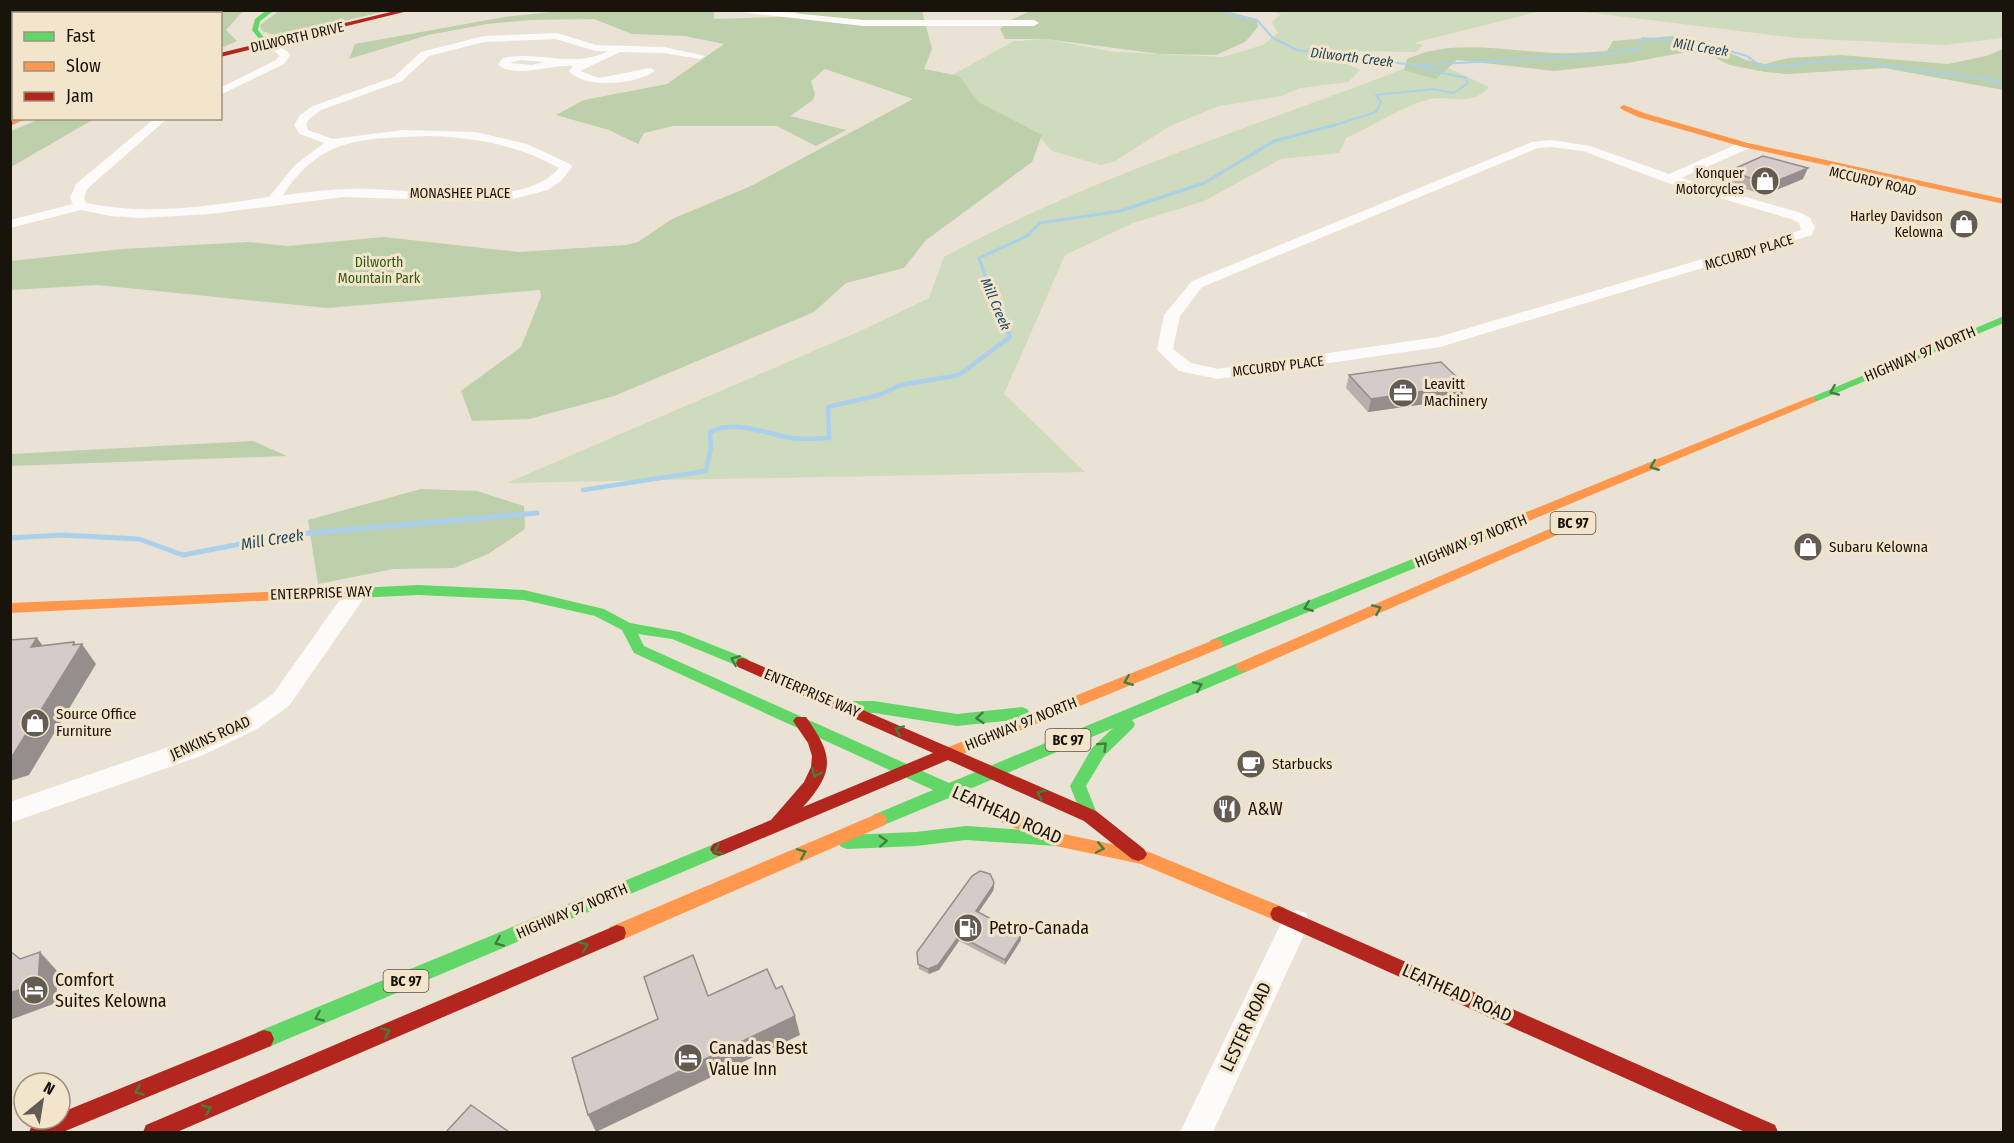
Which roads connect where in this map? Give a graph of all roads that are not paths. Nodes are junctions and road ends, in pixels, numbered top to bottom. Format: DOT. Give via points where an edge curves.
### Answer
graph roads {
  1 [pos="272,10"];
  2 [pos="409,10"];
  3 [pos="727,10"];
  4 [pos="1034,23"];
  5 [pos="269,42"];
  6 [pos="616,50"];
  7 [pos="222,54"];
  8 [pos="700,56"];
  9 [pos="556,62"];
  10 [pos="583,64"];
  11 [pos="650,71"];
  12 [pos="222,91"];
  13 [pos="1624,107"];
  14 [pos="161,120"];
  15 [pos="334,143"];
  16 [pos="1746,145"];
  17 [pos="1669,179"];
  18 [pos="274,200"];
  19 [pos="2004,202"];
  20 [pos="81,206"];
  21 [pos="2004,210"];
  22 [pos="10,224"];
  23 [pos="2004,319"];
  24 [pos="1582,518"];
  25 [pos="357,592"];
  26 [pos="10,608"];
  27 [pos="627,627"];
  28 [pos="847,707"];
  29 [pos="1059,709"];
  30 [pos="1144,710"];
  31 [pos="801,721"];
  32 [pos="950,753"];
  33 [pos="909,771"];
  34 [pos="992,773"];
  35 [pos="950,790"];
  36 [pos="10,813"];
  37 [pos="1089,816"];
  38 [pos="772,828"];
  39 [pos="1056,839"];
  40 [pos="824,844"];
  41 [pos="1143,858"];
  42 [pos="1296,922"];
  43 [pos="39,1132"];
  44 [pos="153,1132"];
  45 [pos="1196,1132"];
  46 [pos="1768,1132"];
  1 -- 5 [label="main road" via="257,20 255,30"];
  2 -- 5 [label="main road, DILWORTH DRIVE"];
  3 -- 4 [label="street" via="863,23"];
  5 -- 7 [label="main road, DILWORTH DRIVE"];
  5 -- 12 [label="street" via="283,51 280,62"];
  6 -- 8 [label="street" via="664,50"];
  6 -- 10 [label="street"];
  6 -- 15 [label="street" via="537,35 484,39 436,49 398,79 337,100 304,117 300,125 304,132"];
  9 -- 10 [label="street"];
  10 -- 11 [label="street" via="574,71 595,81"];
  13 -- 16 [label="main road, MCCURDY ROAD"];
  14 -- 20 [label="street" via="81,187 77,198"];
  15 -- 18 [label="street, MONASHEE PLACE" via="302,164"];
  15 -- 18 [label="street, MONASHEE PLACE" via="423,132 477,135 547,155 566,167 558,179 536,191 500,196 343,193"];
  16 -- 17 [label="street"];
  16 -- 19 [label="main road, MCCURDY ROAD"];
  16 -- 21 [label="main road, MCCURDY ROAD" via="1775,158"];
  17 -- 17 [label="street, MCCURDY PLACE" via="1576,145 1536,145 1197,284 1173,315 1165,350 1185,367 1218,374 1440,342 1807,232 1805,221 1796,216"];
  18 -- 20 [label="street, MONASHEE PLACE" via="146,215 102,213"];
  20 -- 22 [label="street"];
  23 -- 29 [label="main road, HIGHWAY 97 NORTH / BC 97, one-way" via="1763,422"];
  30 -- 24 [label="main road, HIGHWAY 97 NORTH / BC 97, one-way"];
  25 -- 26 [label="main road, ENTERPRISE WAY"];
  25 -- 27 [label="main road, ENTERPRISE WAY" via="418,590 524,595 599,612"];
  25 -- 36 [label="street, JENKINS ROAD" via="281,700 248,723 192,749"];
  28 -- 27 [label="main road, ENTERPRISE WAY, one-way" via="675,635"];
  27 -- 31 [label="main road, ENTERPRISE WAY" via="639,649"];
  29 -- 28 [label="main road, one-way" via="957,720 874,707"];
  32 -- 28 [label="main road, ENTERPRISE WAY, one-way"];
  29 -- 32 [label="main road, HIGHWAY 97 NORTH / BC 97"];
  30 -- 34 [label="main road, HIGHWAY 97 NORTH / BC 97"];
  37 -- 30 [label="main road, one-way" via="1078,786 1084,769"];
  31 -- 33 [label="main road, ENTERPRISE WAY"];
  31 -- 38 [label="main road, one-way" via="818,745 821,763 808,791"];
  32 -- 33 [label="main road, HIGHWAY 97 NORTH / BC 97"];
  32 -- 34 [label="main road, ENTERPRISE WAY"];
  33 -- 35 [label="main road, LEATHEAD ROAD"];
  33 -- 38 [label="main road, HIGHWAY 97 NORTH / BC 97"];
  34 -- 35 [label="main road, HIGHWAY 97 NORTH / BC 97"];
  37 -- 34 [label="main road, LEATHEAD ROAD, one-way"];
  35 -- 39 [label="main road, LEATHEAD ROAD"];
  35 -- 40 [label="main road, HIGHWAY 97 NORTH / BC 97"];
  37 -- 41 [label="main road, LEATHEAD ROAD"];
  38 -- 43 [label="main road, HIGHWAY 97 NORTH / BC 97, one-way"];
  40 -- 39 [label="main road, one-way" via="966,833"];
  39 -- 41 [label="main road, LEATHEAD ROAD, one-way"];
  44 -- 40 [label="main road, HIGHWAY 97 NORTH / BC 97, one-way"];
  41 -- 42 [label="main road, LEATHEAD ROAD"];
  42 -- 45 [label="street, LESTER ROAD"];
  42 -- 46 [label="main road, LEATHEAD ROAD"];
}
